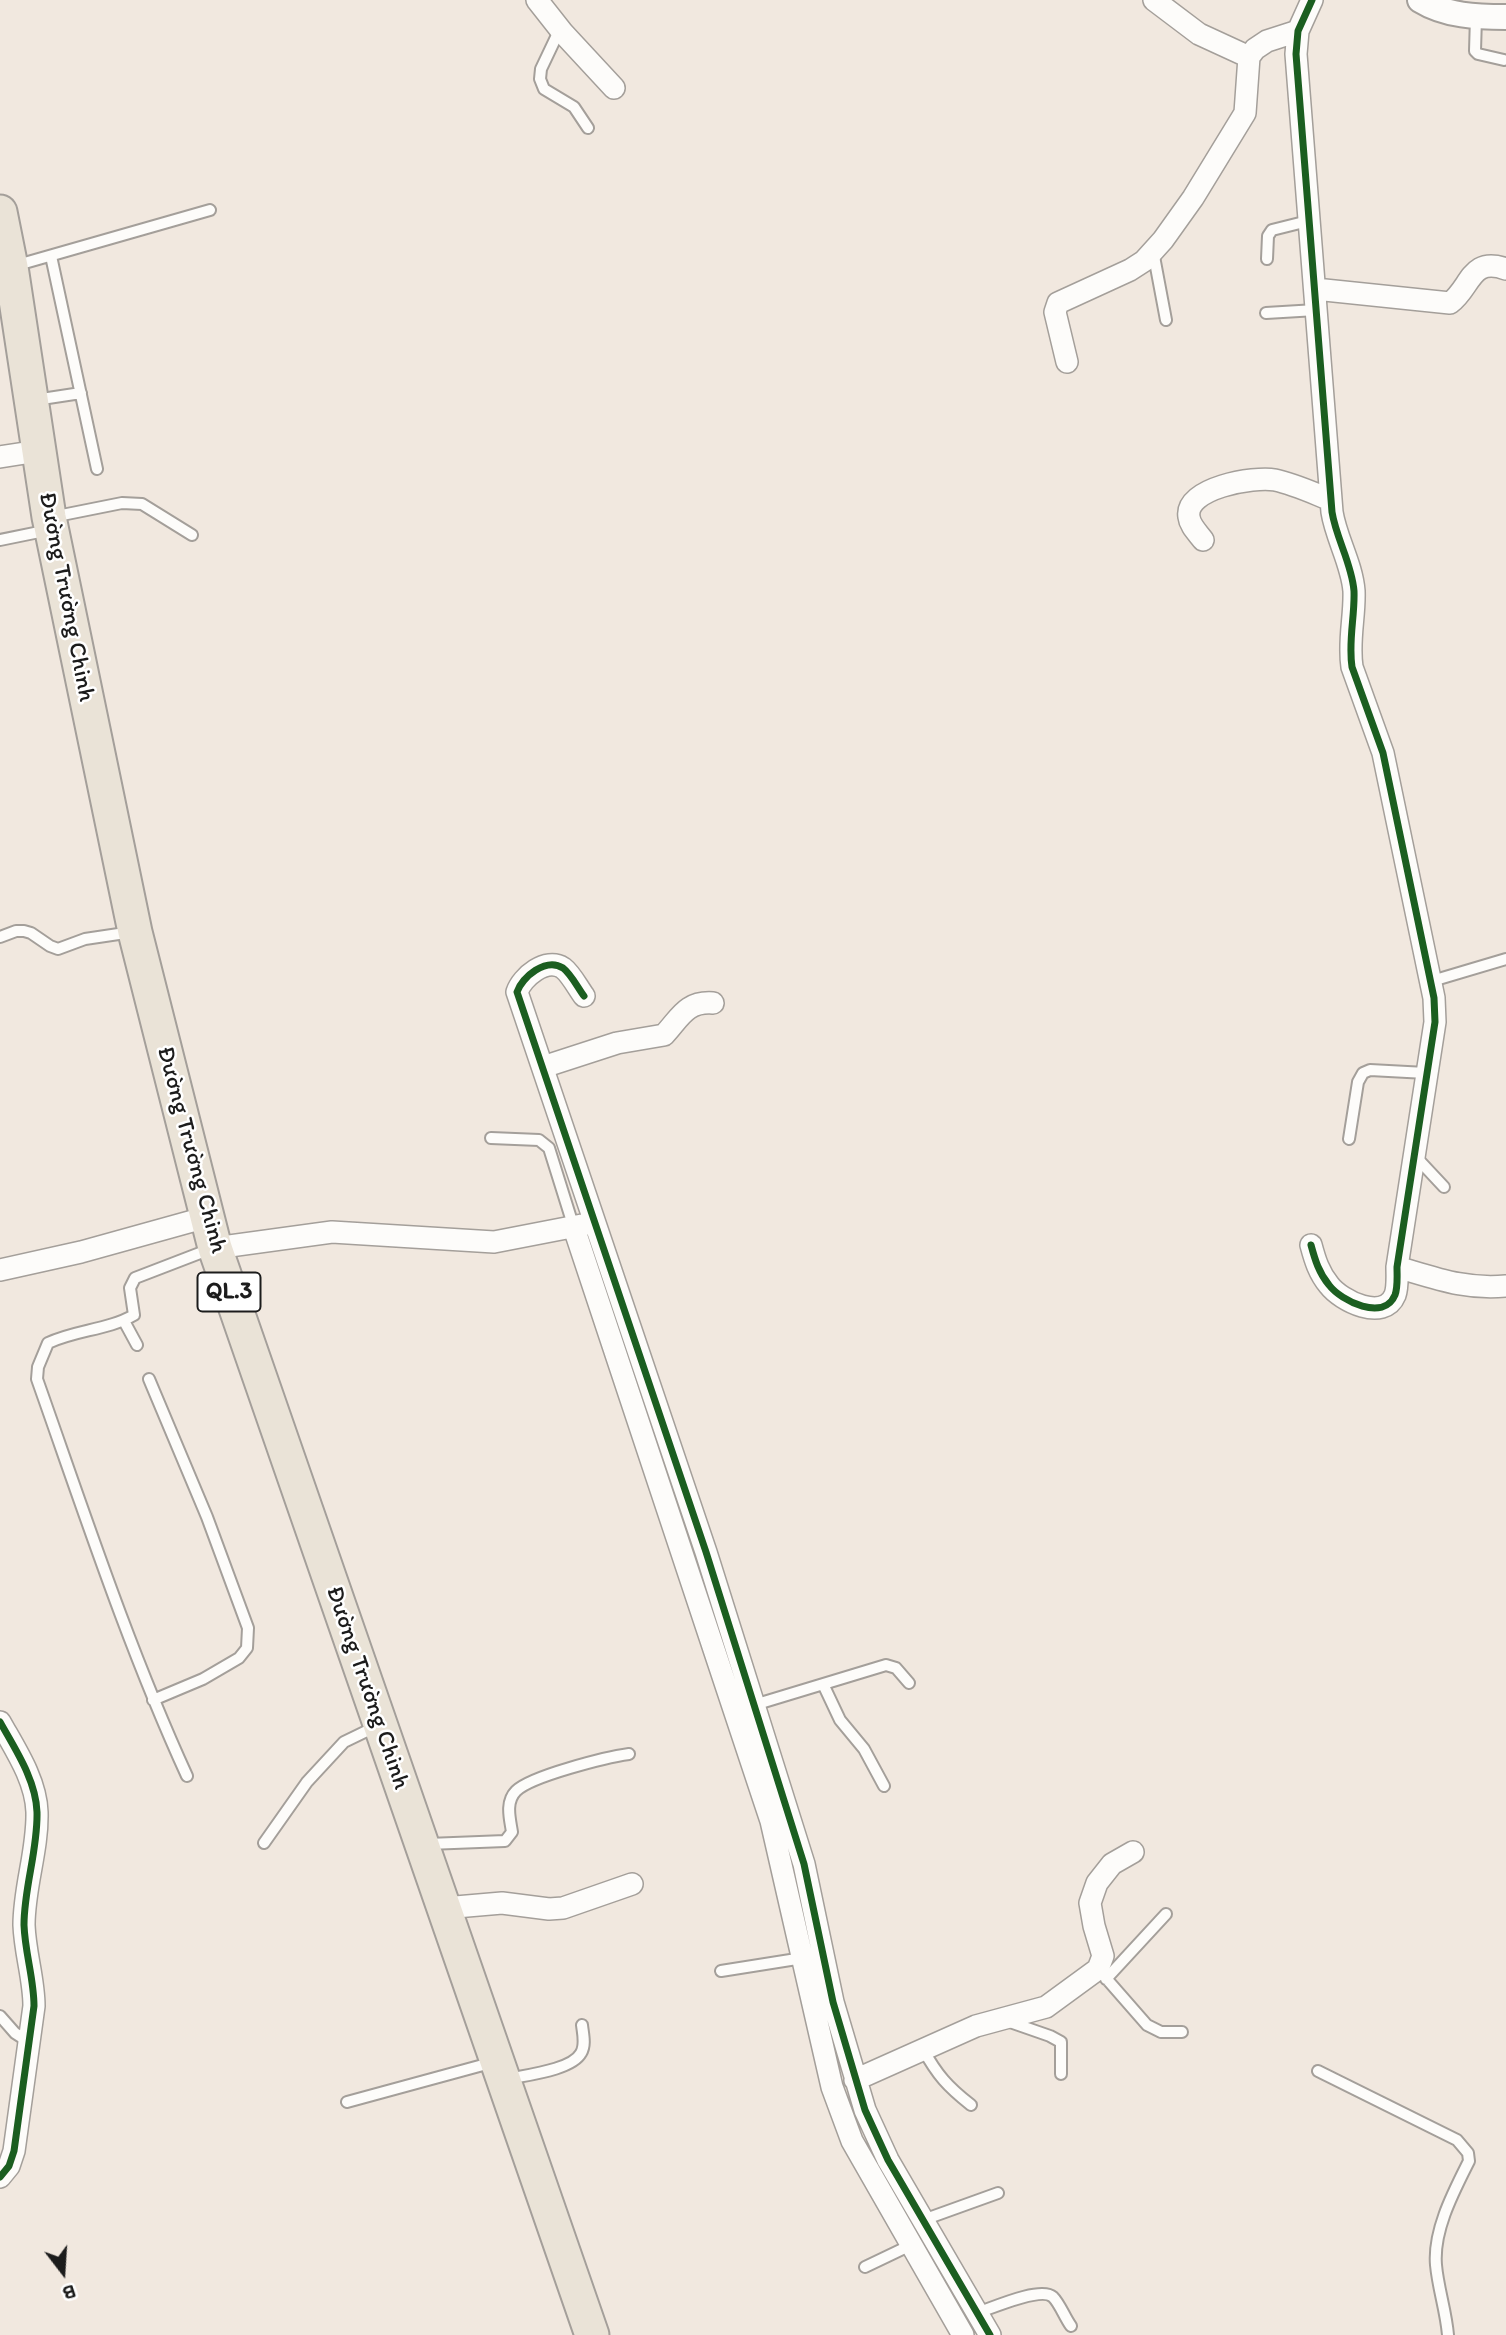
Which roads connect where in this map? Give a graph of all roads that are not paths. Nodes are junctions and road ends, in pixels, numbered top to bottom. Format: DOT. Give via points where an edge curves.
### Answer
graph roads {
  1 [pos="537,0"];
  2 [pos="1154,0"];
  3 [pos="1312,0"];
  4 [pos="1420,0"];
  5 [pos="1476,17"];
  6 [pos="1506,17"];
  7 [pos="560,29"];
  8 [pos="1298,31"];
  9 [pos="1249,57"];
  10 [pos="1504,60"];
  11 [pos="614,88"];
  12 [pos="588,128"];
  13 [pos="210,210"];
  14 [pos="0,212"];
  15 [pos="1308,221"];
  16 [pos="1153,251"];
  17 [pos="51,256"];
  18 [pos="1267,260"];
  19 [pos="1506,269"];
  20 [pos="8,275"];
  21 [pos="1315,299"];
  22 [pos="1266,313"];
  23 [pos="1166,320"];
  24 [pos="1067,362"];
  25 [pos="81,393"];
  26 [pos="31,401"];
  27 [pos="38,451"];
  28 [pos="0,457"];
  29 [pos="97,469"];
  30 [pos="1331,500"];
  31 [pos="50,523"];
  32 [pos="192,535"];
  33 [pos="0,540"];
  34 [pos="1203,540"];
  35 [pos="135,932"];
  36 [pos="0,937"];
  37 [pos="1506,959"];
  38 [pos="1432,981"];
  39 [pos="584,996"];
  40 [pos="713,1003"];
  41 [pos="543,1067"];
  42 [pos="1426,1073"];
  43 [pos="491,1138"];
  44 [pos="1349,1139"];
  45 [pos="1414,1154"];
  46 [pos="1444,1186"];
  47 [pos="584,1225"];
  48 [pos="211,1232"];
  49 [pos="1311,1245"];
  50 [pos="1397,1267"];
  51 [pos="0,1270"];
  52 [pos="1506,1286"];
  53 [pos="124,1321"];
  54 [pos="138,1345"];
  55 [pos="149,1379"];
  56 [pos="696,1555"];
  57 [pos="909,1683"];
  58 [pos="822,1684"];
  59 [pos="153,1700"];
  60 [pos="754,1705"];
  61 [pos="0,1722"];
  62 [pos="380,1725"];
  63 [pos="629,1754"];
  64 [pos="187,1776"];
  65 [pos="884,1786"];
  66 [pos="264,1843"];
  67 [pos="421,1844"];
  68 [pos="1133,1852"];
  69 [pos="632,1884"];
  70 [pos="443,1908"];
  71 [pos="1166,1914"];
  72 [pos="803,1958"];
  73 [pos="721,1971"];
  74 [pos="1102,1974"];
  75 [pos="0,2016"];
  76 [pos="1001,2019"];
  77 [pos="582,2025"];
  78 [pos="1182,2032"];
  79 [pos="29,2042"];
  80 [pos="923,2049"];
  81 [pos="500,2071"];
  82 [pos="1318,2071"];
  83 [pos="1061,2074"];
  84 [pos="855,2080"];
  85 [pos="347,2102"];
  86 [pos="971,2105"];
  87 [pos="0,2177"];
  88 [pos="998,2193"];
  89 [pos="923,2220"];
  90 [pos="911,2245"];
  91 [pos="865,2267"];
  92 [pos="977,2313"];
  93 [pos="1071,2326"];
  94 [pos="592,2335"];
  95 [pos="963,2335"];
  96 [pos="990,2335"];
  97 [pos="1448,2335"];
  1 -- 7 [label="street"];
  2 -- 9 [label="street" via="1199,34"];
  3 -- 8 [label="street"];
  4 -- 5 [label="street" via="1432,8"];
  5 -- 6 [label="street"];
  5 -- 10 [label="lane" via="1475,51"];
  7 -- 11 [label="street"];
  7 -- 12 [label="lane" via="540,79 544,89 574,107"];
  8 -- 9 [label="street" via="1268,41"];
  8 -- 15 [label="street"];
  9 -- 16 [label="street" via="1245,113 1194,198"];
  13 -- 17 [label="lane"];
  14 -- 20 [label="highway, Đường Trường Chinh / QL.3"];
  15 -- 18 [label="lane" via="1272,230"];
  15 -- 21 [label="street"];
  16 -- 23 [label="lane"];
  16 -- 24 [label="street" via="1130,270 1058,303 1055,312"];
  17 -- 20 [label="lane"];
  17 -- 25 [label="lane"];
  19 -- 21 [label="street" via="1495,265 1478,270 1450,303"];
  20 -- 26 [label="highway, Đường Trường Chinh / QL.3"];
  21 -- 22 [label="lane"];
  21 -- 30 [label="street"];
  25 -- 26 [label="lane"];
  25 -- 29 [label="lane"];
  26 -- 27 [label="highway, Đường Trường Chinh / QL.3"];
  27 -- 28 [label="street"];
  27 -- 31 [label="highway, Đường Trường Chinh / QL.3"];
  30 -- 34 [label="street" via="1274,480 1226,485 1196,498 1190,508 1192,526"];
  30 -- 38 [label="street" via="1354,592 1352,667 1382,752"];
  31 -- 32 [label="lane" via="122,503 142,504"];
  31 -- 33 [label="lane"];
  31 -- 35 [label="highway, Đường Trường Chinh / QL.3"];
  35 -- 36 [label="lane" via="85,939 58,949 24,931"];
  35 -- 48 [label="highway, Đường Trường Chinh / QL.3"];
  37 -- 38 [label="lane"];
  38 -- 42 [label="street" via="1435,1022"];
  39 -- 41 [label="street" via="562,967 546,966 522,980 517,992"];
  40 -- 41 [label="street" via="688,1007 664,1035 617,1043"];
  41 -- 47 [label="street"];
  42 -- 44 [label="lane" via="1363,1073"];
  42 -- 45 [label="street"];
  43 -- 47 [label="lane" via="539,1140 549,1148"];
  45 -- 46 [label="lane"];
  45 -- 50 [label="street"];
  47 -- 48 [label="street" via="494,1242 332,1232"];
  47 -- 56 [label="street"];
  48 -- 51 [label="street"];
  48 -- 53 [label="lane" via="135,1278 130,1288 134,1315"];
  48 -- 62 [label="highway, Đường Trường Chinh / QL.3"];
  49 -- 50 [label="street" via="1329,1287 1361,1306 1380,1308 1392,1300"];
  50 -- 52 [label="street" via="1460,1286"];
  53 -- 54 [label="lane"];
  53 -- 59 [label="lane" via="48,1343 37,1379"];
  55 -- 59 [label="lane" via="248,1628 247,1648 239,1658"];
  56 -- 60 [label="street"];
  56 -- 72 [label="street" via="771,1821"];
  57 -- 58 [label="lane" via="896,1668 886,1665"];
  58 -- 60 [label="lane"];
  58 -- 65 [label="lane"];
  59 -- 64 [label="lane"];
  60 -- 84 [label="street" via="809,1882 832,2002"];
  61 -- 79 [label="street" via="22,1762 37,1810 24,1927 34,1987"];
  62 -- 66 [label="lane" via="344,1742 307,1782"];
  62 -- 67 [label="highway, Đường Trường Chinh / QL.3"];
  63 -- 67 [label="lane" via="533,1781 516,1791 508,1805 512,1832 505,1841"];
  67 -- 70 [label="highway, Đường Trường Chinh / QL.3"];
  68 -- 74 [label="street" via="1112,1864 1097,1883 1090,1903 1103,1956"];
  69 -- 70 [label="street" via="563,1908 502,1903"];
  70 -- 81 [label="highway, Đường Trường Chinh / QL.3"];
  71 -- 74 [label="lane"];
  72 -- 73 [label="lane"];
  72 -- 90 [label="street" via="842,2118"];
  74 -- 76 [label="street" via="1046,2007"];
  74 -- 78 [label="lane" via="1147,2025 1161,2032"];
  75 -- 79 [label="lane"];
  76 -- 80 [label="street"];
  76 -- 83 [label="lane" via="1061,2042"];
  77 -- 81 [label="lane" via="581,2055 568,2065"];
  79 -- 87 [label="street" via="14,2151"];
  80 -- 84 [label="street"];
  80 -- 86 [label="lane" via="947,2087"];
  81 -- 85 [label="lane"];
  81 -- 94 [label="highway, Đường Trường Chinh / QL.3"];
  82 -- 97 [label="lane" via="1457,2140 1468,2152 1469,2161 1439,2231 1436,2263"];
  84 -- 89 [label="street" via="875,2135"];
  88 -- 89 [label="lane"];
  89 -- 92 [label="street"];
  90 -- 91 [label="lane"];
  90 -- 95 [label="street"];
  92 -- 93 [label="lane" via="1045,2293"];
  92 -- 96 [label="street"];
}
